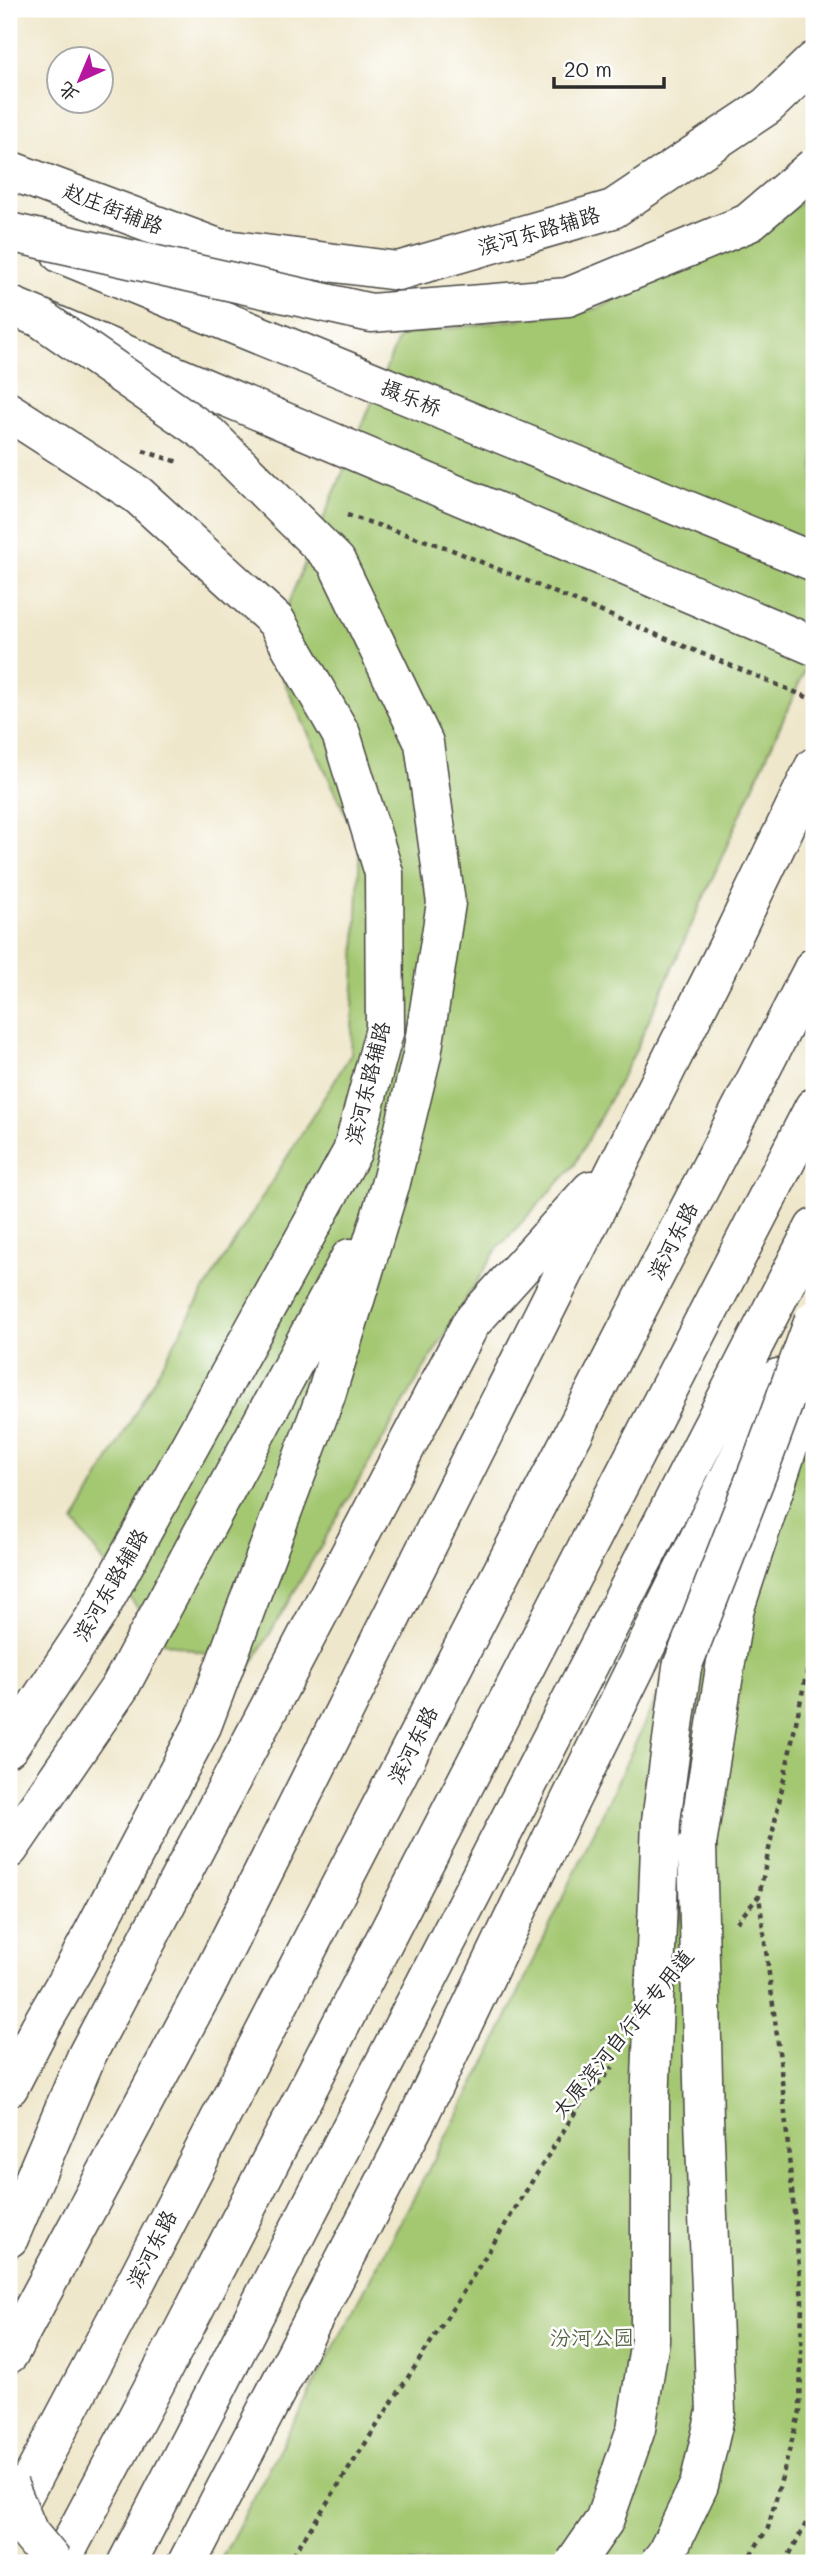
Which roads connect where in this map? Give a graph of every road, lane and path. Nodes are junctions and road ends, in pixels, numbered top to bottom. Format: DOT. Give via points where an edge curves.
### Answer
graph roads {
  1 [pos="814,61"];
  2 [pos="814,167"];
  3 [pos="9,170"];
  4 [pos="9,233"];
  5 [pos="218,248"];
  6 [pos="24,312"];
  7 [pos="9,412"];
  8 [pos="342,514"];
  9 [pos="814,562"];
  10 [pos="814,646"];
  11 [pos="814,700"];
  12 [pos="814,767"];
  13 [pos="814,967"];
  14 [pos="814,1107"];
  15 [pos="624,1155"];
  16 [pos="391,1182"];
  17 [pos="814,1228"];
  18 [pos="814,1304"];
  19 [pos="814,1320"];
  20 [pos="814,1367"];
  21 [pos="814,1638"];
  22 [pos="9,1747"];
  23 [pos="199,1840"];
  24 [pos="9,1849"];
  25 [pos="759,1896"];
  26 [pos="732,1928"];
  27 [pos="76,1965"];
  28 [pos="615,2064"];
  29 [pos="9,2087"];
  30 [pos="9,2238"];
  31 [pos="9,2354"];
  32 [pos="9,2486"];
  33 [pos="814,2508"];
  34 [pos="9,2522"];
  35 [pos="54,2563"];
  36 [pos="60,2563"];
  37 [pos="127,2563"];
  38 [pos="187,2563"];
  39 [pos="288,2563"];
  40 [pos="575,2563"];
  41 [pos="659,2563"];
  42 [pos="745,2563"];
  43 [pos="785,2563"];
  1 -- 5 [label="main road, 滨河东路辅路" via="767,106 613,209 398,271"];
  2 -- 4 [label="main road, bridge" via="748,223 568,297 371,313"];
  3 -- 5 [label="main road, 赵庄街辅路"];
  4 -- 9 [label="main road, 摄乐桥, bridge"];
  6 -- 10 [label="main road, bridge"];
  6 -- 16 [label="main road, bridge" via="209,435 336,561 424,743 446,903 422,1055"];
  7 -- 22 [label="main road, 滨河东路辅路" via="138,495 276,621 341,734 384,873 385,1029 352,1152 97,1614"];
  8 -- 11 [label="path" via="446,547"];
  12 -- 15 [label="main road"];
  13 -- 34 [label="main road, 滨河东路"];
  14 -- 36 [label="main road"];
  15 -- 23 [label="main road" via="471,1324"];
  15 -- 31 [label="main road" via="215,1970"];
  16 -- 24 [label="main road" via="120,1687"];
  16 -- 27 [label="main road" via="326,1395 202,1726"];
  17 -- 37 [label="main road"];
  18 -- 38 [label="main road" via="417,2120"];
  19 -- 40 [label="main road, bridge" via="682,1667 661,1821 650,2105 650,2340 636,2429 604,2521"];
  20 -- 41 [label="main road, bridge" via="734,1611 697,1845 716,2412 699,2485"];
  21 -- 25 [label="path"];
  23 -- 27 [label="main road"];
  23 -- 30 [label="main road" via="87,2055"];
  25 -- 26 [label="path"];
  25 -- 42 [label="path" via="780,2059 802,2301 800,2411 768,2528"];
  27 -- 29 [label="main road"];
  28 -- 39 [label="path, 太原滨河自行车专用道" via="579,2106"];
  32 -- 35 [label="main road, bridge" via="29,2533"];
  33 -- 43 [label="path"];
}
